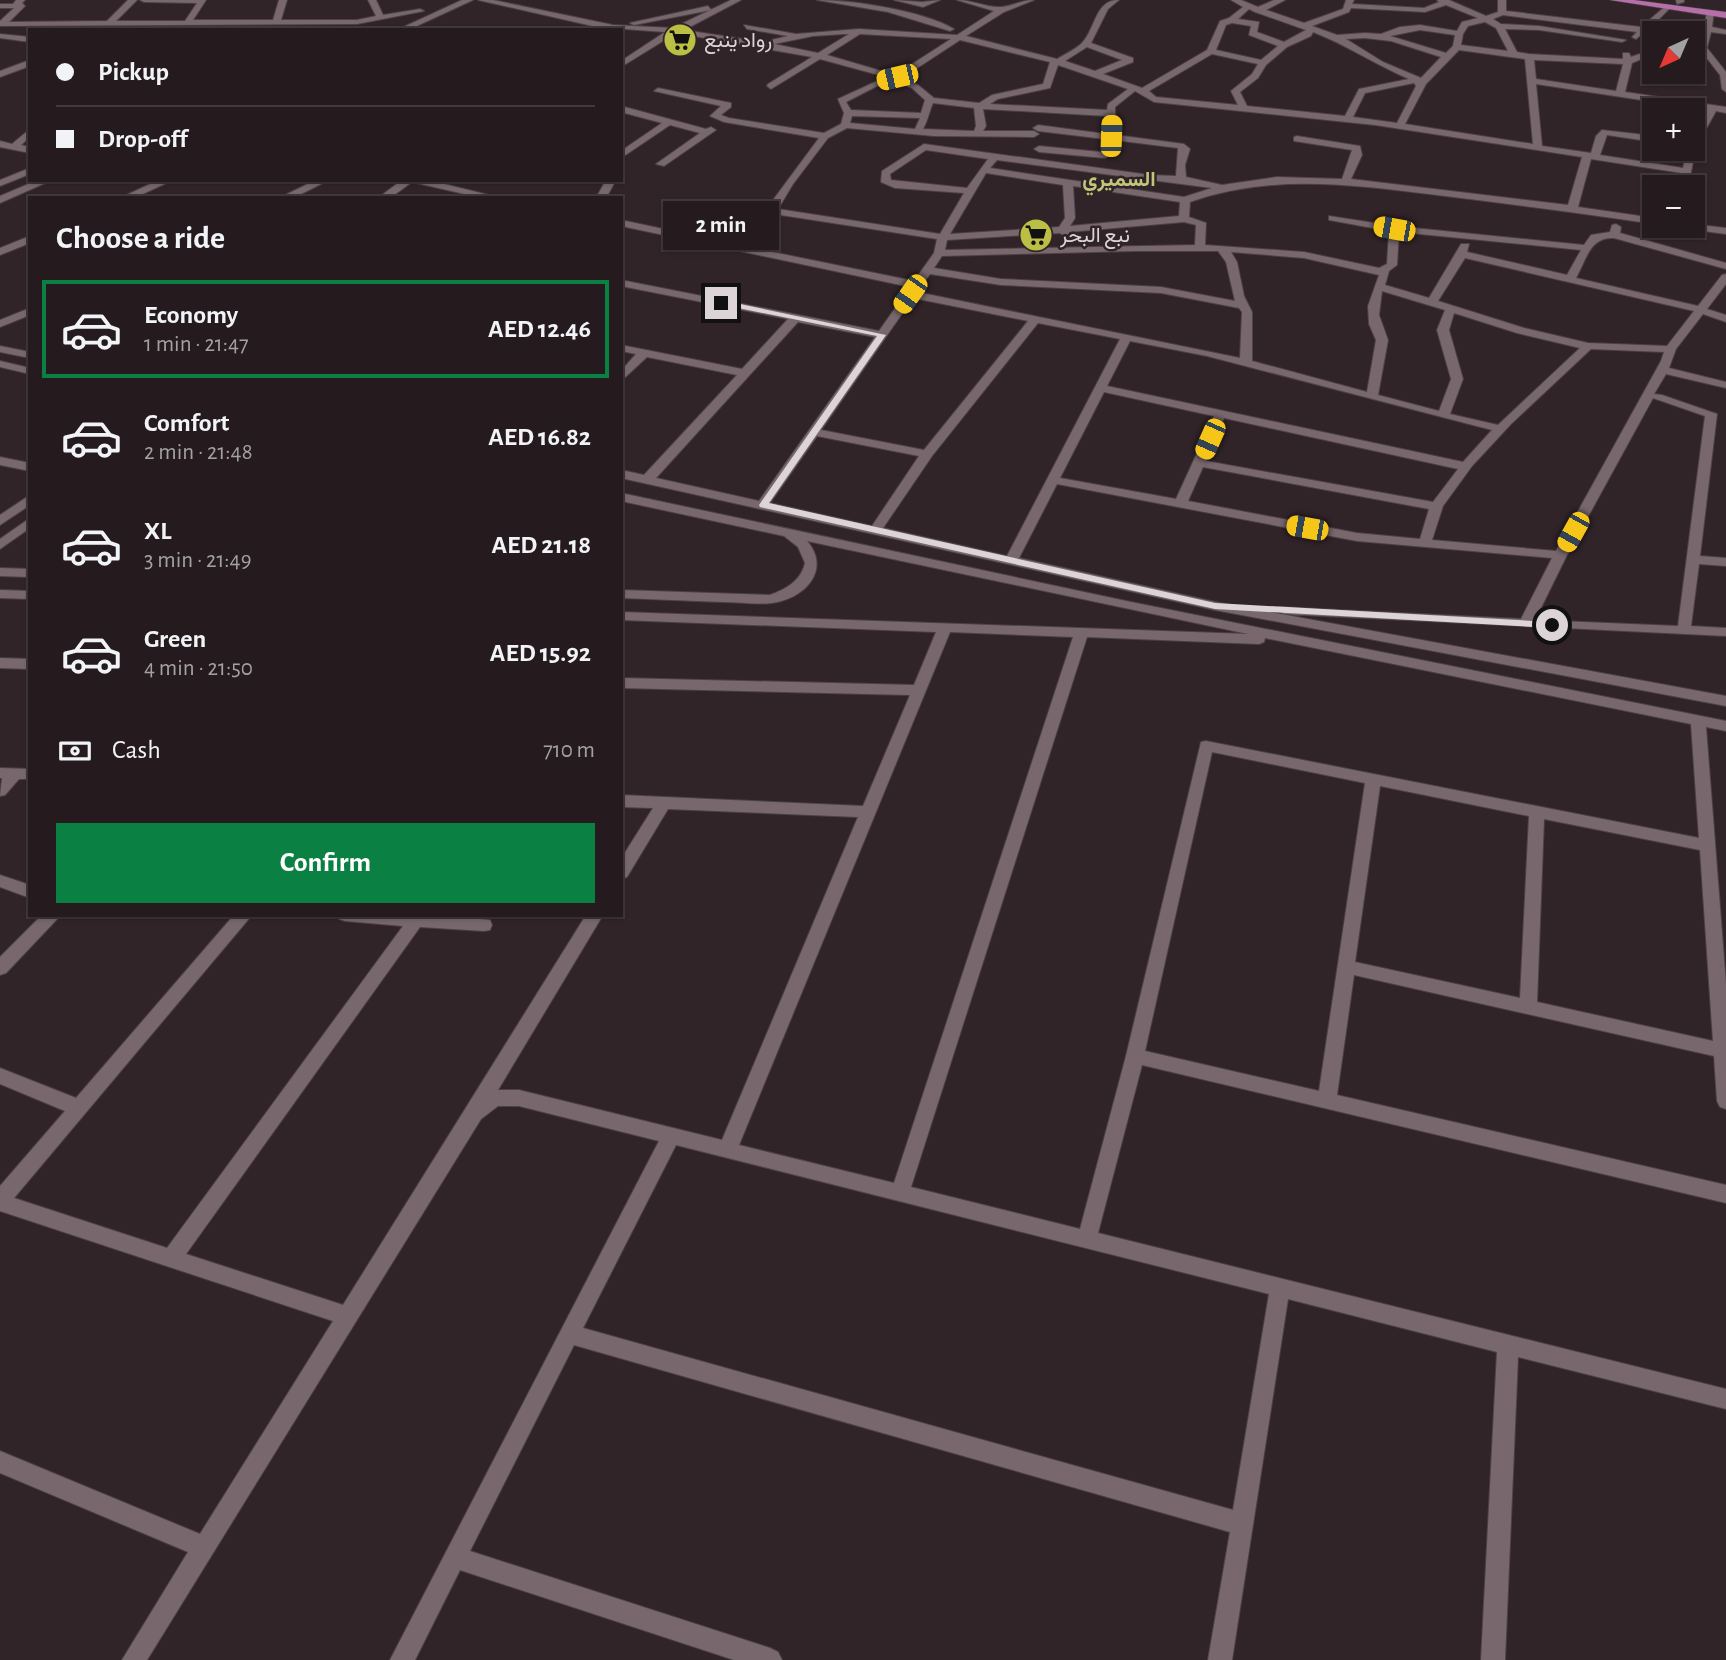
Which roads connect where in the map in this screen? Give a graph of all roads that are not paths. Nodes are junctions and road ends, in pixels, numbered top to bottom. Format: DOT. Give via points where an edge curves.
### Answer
graph roads {
  1 [pos="133,0"];
  2 [pos="144,0"];
  3 [pos="169,0"];
  4 [pos="283,0"];
  5 [pos="372,0"];
  6 [pos="445,0"];
  7 [pos="469,0"];
  8 [pos="482,0"];
  9 [pos="898,0"];
  10 [pos="936,0"];
  11 [pos="961,0"];
  12 [pos="1030,0"];
  13 [pos="1115,0"];
  14 [pos="1235,0"];
  15 [pos="1281,0"];
  16 [pos="1502,0"];
  17 [pos="1614,0"];
  18 [pos="205,1"];
  19 [pos="728,1"];
  20 [pos="1443,1"];
  21 [pos="1680,1"];
  22 [pos="21,3"];
  23 [pos="824,3"];
  24 [pos="1350,3"];
  25 [pos="1665,4"];
  26 [pos="0,6"];
  27 [pos="1248,6"];
  28 [pos="1710,6"];
  29 [pos="1726,8"];
  30 [pos="1001,10"];
  31 [pos="1258,10"];
  32 [pos="1425,10"];
  33 [pos="420,11"];
  34 [pos="1502,13"];
  35 [pos="1726,15"];
  36 [pos="381,19"];
  37 [pos="823,19"];
  38 [pos="1486,19"];
  39 [pos="1232,20"];
  40 [pos="1651,21"];
  41 [pos="276,22"];
  42 [pos="357,22"];
  43 [pos="1,24"];
  44 [pos="187,24"];
  45 [pos="101,26"];
  46 [pos="1499,26"];
  47 [pos="747,27"];
  48 [pos="1307,27"];
  49 [pos="1422,27"];
  50 [pos="371,28"];
  51 [pos="382,28"];
  52 [pos="406,28"];
  53 [pos="611,28"];
  54 [pos="623,29"];
  55 [pos="1705,29"];
  56 [pos="1642,30"];
  57 [pos="1709,30"];
  58 [pos="675,31"];
  59 [pos="859,31"];
  60 [pos="821,32"];
  61 [pos="966,32"];
  62 [pos="1642,32"];
  63 [pos="1726,32"];
  64 [pos="1459,34"];
  65 [pos="794,35"];
  66 [pos="0,36"];
  67 [pos="957,37"];
  68 [pos="1381,37"];
  69 [pos="1337,38"];
  70 [pos="28,40"];
  71 [pos="1622,40"];
  72 [pos="1705,41"];
  73 [pos="765,44"];
  74 [pos="1086,44"];
  75 [pos="1284,45"];
  76 [pos="1458,47"];
  77 [pos="1705,50"];
  78 [pos="1211,51"];
  79 [pos="1514,54"];
  80 [pos="1642,54"];
  81 [pos="1447,56"];
  82 [pos="817,57"];
  83 [pos="1529,57"];
  84 [pos="1058,61"];
  85 [pos="1628,62"];
  86 [pos="1263,63"];
  87 [pos="28,64"];
  88 [pos="623,64"];
  89 [pos="0,74"];
  90 [pos="1096,74"];
  91 [pos="1725,75"];
  92 [pos="897,77"];
  93 [pos="1532,81"];
  94 [pos="1418,82"];
  95 [pos="771,86"];
  96 [pos="1139,89"];
  97 [pos="1726,89"];
  98 [pos="658,91"];
  99 [pos="1620,94"];
  100 [pos="930,100"];
  101 [pos="978,108"];
  102 [pos="1244,108"];
  103 [pos="1713,108"];
  104 [pos="623,110"];
  105 [pos="1726,110"];
  106 [pos="1034,112"];
  107 [pos="848,113"];
  108 [pos="1112,113"];
  109 [pos="926,116"];
  110 [pos="1348,119"];
  111 [pos="669,122"];
  112 [pos="1705,122"];
  113 [pos="736,123"];
  114 [pos="845,125"];
  115 [pos="1400,126"];
  116 [pos="918,131"];
  117 [pos="1036,131"];
  118 [pos="705,132"];
  119 [pos="977,133"];
  120 [pos="28,134"];
  121 [pos="825,136"];
  122 [pos="1111,136"];
  123 [pos="1642,137"];
  124 [pos="1297,139"];
  125 [pos="0,144"];
  126 [pos="15,147"];
  127 [pos="1538,147"];
  128 [pos="1039,149"];
  129 [pos="28,150"];
  130 [pos="623,154"];
  131 [pos="1591,156"];
  132 [pos="995,157"];
  133 [pos="1688,161"];
  134 [pos="1037,162"];
  135 [pos="661,164"];
  136 [pos="984,170"];
  137 [pos="1686,171"];
  138 [pos="28,172"];
  139 [pos="0,173"];
  140 [pos="1685,175"];
  141 [pos="16,177"];
  142 [pos="1150,178"];
  143 [pos="1181,178"];
  144 [pos="42,182"];
  145 [pos="163,182"];
  146 [pos="408,182"];
  147 [pos="434,182"];
  148 [pos="476,182"];
  149 [pos="0,183"];
  150 [pos="307,183"];
  151 [pos="1068,183"];
  152 [pos="1345,183"];
  153 [pos="1222,187"];
  154 [pos="463,191"];
  155 [pos="970,191"];
  156 [pos="1145,194"];
  157 [pos="130,196"];
  158 [pos="287,196"];
  159 [pos="386,196"];
  160 [pos="479,196"];
  161 [pos="0,200"];
  162 [pos="1185,200"];
  163 [pos="674,207"];
  164 [pos="1572,209"];
  165 [pos="772,211"];
  166 [pos="1617,215"];
  167 [pos="1333,218"];
  168 [pos="1184,219"];
  169 [pos="1642,219"];
  170 [pos="761,222"];
  171 [pos="623,223"];
  172 [pos="1108,225"];
  173 [pos="1705,228"];
  174 [pos="1063,229"];
  175 [pos="1394,229"];
  176 [pos="1726,231"];
  177 [pos="1472,235"];
  178 [pos="1615,235"];
  179 [pos="943,237"];
  180 [pos="28,240"];
  181 [pos="736,247"];
  182 [pos="1200,247"];
  183 [pos="1116,248"];
  184 [pos="1221,248"];
  185 [pos="1587,248"];
  186 [pos="1072,250"];
  187 [pos="0,252"];
  188 [pos="939,253"];
  189 [pos="1462,254"];
  190 [pos="1726,267"];
  191 [pos="927,270"];
  192 [pos="1381,271"];
  193 [pos="1726,277"];
  194 [pos="1570,280"];
  195 [pos="623,283"];
  196 [pos="1381,287"];
  197 [pos="913,290"];
  198 [pos="1432,302"];
  199 [pos="1241,305"];
  200 [pos="1450,310"];
  201 [pos="1701,310"];
  202 [pos="28,312"];
  203 [pos="796,317"];
  204 [pos="1034,319"];
  205 [pos="1726,319"];
  206 [pos="0,324"];
  207 [pos="882,335"];
  208 [pos="1127,337"];
  209 [pos="1588,345"];
  210 [pos="623,348"];
  211 [pos="0,349"];
  212 [pos="1670,349"];
  213 [pos="644,353"];
  214 [pos="28,355"];
  215 [pos="1246,363"];
  216 [pos="0,364"];
  217 [pos="1661,369"];
  218 [pos="28,370"];
  219 [pos="746,373"];
  220 [pos="623,376"];
  221 [pos="1726,386"];
  222 [pos="1100,388"];
  223 [pos="1371,397"];
  224 [pos="1658,397"];
  225 [pos="1220,415"];
  226 [pos="1443,416"];
  227 [pos="1502,429"];
  228 [pos="814,432"];
  229 [pos="927,454"];
  230 [pos="0,461"];
  231 [pos="1199,463"];
  232 [pos="28,467"];
  233 [pos="1467,467"];
  234 [pos="623,474"];
  235 [pos="648,479"];
  236 [pos="1053,480"];
  237 [pos="623,497"];
  238 [pos="28,500"];
  239 [pos="763,505"];
  240 [pos="1180,505"];
  241 [pos="1437,507"];
  242 [pos="0,521"];
  243 [pos="28,524"];
  244 [pos="876,529"];
  245 [pos="785,532"];
  246 [pos="1425,542"];
  247 [pos="0,545"];
  248 [pos="1560,555"];
  249 [pos="1693,560"];
  250 [pos="1011,561"];
  251 [pos="1726,562"];
  252 [pos="0,572"];
  253 [pos="28,573"];
  254 [pos="0,594"];
  255 [pos="623,594"];
  256 [pos="28,595"];
  257 [pos="1215,606"];
  258 [pos="623,616"];
  259 [pos="1526,624"];
  260 [pos="945,628"];
  261 [pos="1684,630"];
  262 [pos="1726,632"];
  263 [pos="1081,633"];
  264 [pos="1305,641"];
  265 [pos="0,663"];
  266 [pos="28,664"];
  267 [pos="623,683"];
  268 [pos="919,690"];
  269 [pos="1726,701"];
  270 [pos="1698,721"];
  271 [pos="1726,726"];
  272 [pos="15,774"];
  273 [pos="1373,779"];
  274 [pos="0,791"];
  275 [pos="623,801"];
  276 [pos="664,803"];
  277 [pos="868,812"];
  278 [pos="1537,812"];
  279 [pos="1707,845"];
  280 [pos="623,870"];
  281 [pos="0,881"];
  282 [pos="28,891"];
  283 [pos="51,917"];
  284 [pos="242,917"];
  285 [pos="381,917"];
  286 [pos="594,917"];
  287 [pos="417,919"];
  288 [pos="484,925"];
  289 [pos="1346,967"];
  290 [pos="0,968"];
  291 [pos="1528,1007"];
  292 [pos="1722,1049"];
  293 [pos="1135,1056"];
  294 [pos="0,1076"];
  295 [pos="1326,1101"];
  296 [pos="1726,1101"];
  297 [pos="79,1108"];
  298 [pos="474,1113"];
  299 [pos="671,1136"];
  300 [pos="727,1150"];
  301 [pos="900,1193"];
  302 [pos="1726,1194"];
  303 [pos="0,1201"];
  304 [pos="1087,1240"];
  305 [pos="172,1258"];
  306 [pos="1280,1288"];
  307 [pos="348,1316"];
  308 [pos="569,1334"];
  309 [pos="1508,1345"];
  310 [pos="1726,1399"];
  311 [pos="1,1464"];
  312 [pos="1242,1524"];
  313 [pos="204,1548"];
  314 [pos="454,1557"];
  315 [pos="134,1660"];
  316 [pos="402,1660"];
  317 [pos="770,1660"];
  318 [pos="1220,1660"];
  319 [pos="1493,1660"];
  1 -- 45 [label="street"];
  2 -- 3 [label="street"];
  3 -- 18 [label="street"];
  4 -- 41 [label="street"];
  5 -- 36 [label="street"];
  6 -- 33 [label="street"];
  7 -- 52 [label="street"];
  8 -- 53 [label="street"];
  9 -- 10 [label="street" via="923,5"];
  11 -- 30 [label="street"];
  12 -- 30 [label="street"];
  13 -- 74 [label="street" via="1105,8"];
  14 -- 27 [label="street"];
  15 -- 31 [label="street"];
  16 -- 34 [label="street"];
  17 -- 25 [label="main road"];
  18 -- 44 [label="street"];
  19 -- 53 [label="street"];
  19 -- 58 [label="street"];
  20 -- 32 [label="street"];
  20 -- 38 [label="street"];
  21 -- 25 [label="main road"];
  21 -- 28 [label="main road"];
  22 -- 26 [label="street"];
  22 -- 43 [label="street"];
  23 -- 61 [label="street" via="889,10"];
  24 -- 32 [label="street"];
  24 -- 48 [label="street" via="1346,10"];
  25 -- 28 [label="main road"];
  25 -- 40 [label="street"];
  27 -- 31 [label="street"];
  27 -- 39 [label="street"];
  28 -- 29 [label="main road"];
  28 -- 35 [label="main road"];
  28 -- 57 [label="street"];
  30 -- 61 [label="street"];
  31 -- 48 [label="street"];
  32 -- 49 [label="street"];
  33 -- 36 [label="street"];
  33 -- 51 [label="street"];
  34 -- 38 [label="street"];
  34 -- 56 [label="street"];
  36 -- 42 [label="street"];
  37 -- 60 [label="street"];
  38 -- 46 [label="street"];
  38 -- 64 [label="street" via="1465,24"];
  39 -- 75 [label="street" via="1256,24 1252,33"];
  39 -- 78 [label="street" via="1223,23"];
  41 -- 42 [label="street"];
  41 -- 44 [label="street"];
  42 -- 50 [label="street"];
  43 -- 45 [label="street"];
  44 -- 45 [label="street"];
  46 -- 71 [label="street"];
  46 -- 79 [label="street"];
  47 -- 65 [label="street"];
  48 -- 69 [label="street"];
  48 -- 75 [label="street" via="1308,34"];
  49 -- 64 [label="street"];
  49 -- 68 [label="street" via="1401,28"];
  54 -- 58 [label="street"];
  55 -- 57 [label="street"];
  57 -- 63 [label="street"];
  57 -- 72 [label="street"];
  58 -- 73 [label="street"];
  58 -- 88 [label="street"];
  59 -- 60 [label="street"];
  59 -- 67 [label="street"];
  59 -- 82 [label="street"];
  60 -- 65 [label="street"];
  61 -- 67 [label="street"];
  62 -- 71 [label="street"];
  64 -- 76 [label="street"];
  65 -- 73 [label="street"];
  66 -- 70 [label="street"];
  67 -- 84 [label="street"];
  67 -- 92 [label="street"];
  68 -- 69 [label="street" via="1362,33"];
  68 -- 81 [label="street"];
  69 -- 94 [label="street"];
  71 -- 85 [label="street"];
  73 -- 82 [label="street"];
  74 -- 84 [label="street"];
  74 -- 90 [label="street" via="1130,60"];
  75 -- 86 [label="street"];
  76 -- 79 [label="street"];
  76 -- 81 [label="street"];
  77 -- 91 [label="street"];
  78 -- 86 [label="street"];
  78 -- 96 [label="street"];
  79 -- 83 [label="street"];
  80 -- 85 [label="street"];
  81 -- 94 [label="street"];
  82 -- 92 [label="street"];
  82 -- 95 [label="street"];
  83 -- 85 [label="street"];
  83 -- 93 [label="street"];
  84 -- 90 [label="street"];
  84 -- 101 [label="street" via="1047,86 995,97"];
  85 -- 99 [label="street"];
  86 -- 102 [label="street" via="1236,91"];
  87 -- 89 [label="street"];
  90 -- 96 [label="street"];
  91 -- 97 [label="street"];
  92 -- 100 [label="street" via="925,90"];
  92 -- 107 [label="street" via="841,101"];
  93 -- 99 [label="street"];
  93 -- 127 [label="street"];
  94 -- 110 [label="street" via="1362,91"];
  94 -- 115 [label="street"];
  96 -- 102 [label="street" via="1154,99"];
  96 -- 108 [label="street" via="1111,106"];
  98 -- 113 [label="street" via="728,105 714,116"];
  99 -- 103 [label="street"];
  100 -- 101 [label="street"];
  100 -- 109 [label="street"];
  101 -- 106 [label="street"];
  101 -- 119 [label="street" via="981,126"];
  102 -- 110 [label="street"];
  103 -- 105 [label="street"];
  103 -- 112 [label="street"];
  104 -- 111 [label="street"];
  106 -- 108 [label="street"];
  106 -- 117 [label="street"];
  107 -- 109 [label="street"];
  107 -- 114 [label="street"];
  108 -- 122 [label="street"];
  109 -- 116 [label="street"];
  110 -- 115 [label="street"];
  111 -- 118 [label="street"];
  111 -- 130 [label="street"];
  113 -- 118 [label="street"];
  113 -- 121 [label="street"];
  114 -- 116 [label="street"];
  114 -- 121 [label="street"];
  115 -- 127 [label="street"];
  116 -- 119 [label="street"];
  117 -- 119 [label="street"];
  117 -- 122 [label="street"];
  117 -- 128 [label="street"];
  118 -- 135 [label="street"];
  120 -- 126 [label="street"];
  121 -- 165 [label="street"];
  122 -- 128 [label="street" via="1105,155"];
  122 -- 143 [label="street" via="1181,146 1185,149"];
  123 -- 131 [label="street" via="1605,132"];
  124 -- 152 [label="street" via="1357,148"];
  125 -- 126 [label="street"];
  126 -- 129 [label="street"];
  127 -- 131 [label="street"];
  128 -- 134 [label="street"];
  131 -- 137 [label="street"];
  131 -- 164 [label="street"];
  132 -- 134 [label="street"];
  132 -- 136 [label="street"];
  132 -- 155 [label="street" via="924,147 885,173 886,183 895,185"];
  133 -- 137 [label="street"];
  134 -- 142 [label="street"];
  136 -- 151 [label="street"];
  136 -- 155 [label="street"];
  137 -- 140 [label="street"];
  138 -- 141 [label="street"];
  139 -- 141 [label="street"];
  141 -- 149 [label="street"];
  142 -- 143 [label="street"];
  142 -- 156 [label="street"];
  143 -- 153 [label="street"];
  144 -- 161 [label="street"];
  145 -- 157 [label="street"];
  146 -- 159 [label="street"];
  147 -- 154 [label="street"];
  148 -- 154 [label="street"];
  150 -- 158 [label="street"];
  151 -- 156 [label="street"];
  151 -- 174 [label="street" via="1070,218"];
  152 -- 153 [label="street" via="1261,181"];
  152 -- 164 [label="street"];
  153 -- 162 [label="street"];
  154 -- 160 [label="street"];
  155 -- 179 [label="street"];
  156 -- 162 [label="street"];
  162 -- 168 [label="street"];
  163 -- 170 [label="street"];
  164 -- 166 [label="street"];
  165 -- 170 [label="street"];
  165 -- 179 [label="street"];
  166 -- 169 [label="street"];
  166 -- 178 [label="street"];
  167 -- 175 [label="street"];
  168 -- 172 [label="street"];
  168 -- 182 [label="street" via="1201,223"];
  170 -- 181 [label="street"];
  171 -- 181 [label="street"];
  172 -- 174 [label="street"];
  172 -- 183 [label="street"];
  173 -- 176 [label="street"];
  174 -- 179 [label="street"];
  174 -- 186 [label="street"];
  175 -- 177 [label="street"];
  175 -- 192 [label="street" via="1392,265"];
  177 -- 185 [label="street"];
  177 -- 189 [label="street"];
  178 -- 185 [label="street" via="1592,237"];
  178 -- 190 [label="street"];
  179 -- 188 [label="street"];
  180 -- 187 [label="street"];
  181 -- 197 [label="street"];
  182 -- 183 [label="street"];
  182 -- 184 [label="street"];
  183 -- 186 [label="street"];
  184 -- 192 [label="street" via="1313,256"];
  184 -- 199 [label="street" via="1234,268"];
  185 -- 194 [label="street"];
  186 -- 188 [label="street"];
  188 -- 191 [label="street"];
  189 -- 194 [label="street"];
  189 -- 198 [label="street"];
  191 -- 197 [label="street"];
  191 -- 199 [label="street" via="1001,282 1161,290"];
  192 -- 196 [label="street" via="1385,273"];
  193 -- 201 [label="street"];
  194 -- 201 [label="street"];
  195 -- 203 [label="street"];
  196 -- 198 [label="street"];
  196 -- 223 [label="street" via="1373,307 1382,340"];
  197 -- 204 [label="street"];
  197 -- 207 [label="street"];
  198 -- 200 [label="street"];
  199 -- 215 [label="street" via="1247,312"];
  200 -- 209 [label="street"];
  200 -- 226 [label="street" via="1443,330 1457,379"];
  201 -- 205 [label="street"];
  201 -- 212 [label="street"];
  202 -- 206 [label="street"];
  203 -- 207 [label="street"];
  203 -- 219 [label="street"];
  204 -- 208 [label="street"];
  204 -- 229 [label="street"];
  207 -- 228 [label="street"];
  208 -- 215 [label="street"];
  208 -- 222 [label="street"];
  209 -- 212 [label="street"];
  209 -- 227 [label="street"];
  210 -- 213 [label="street"];
  211 -- 214 [label="street"];
  212 -- 217 [label="street"];
  213 -- 219 [label="street"];
  213 -- 220 [label="street"];
  215 -- 223 [label="street"];
  216 -- 218 [label="street"];
  217 -- 221 [label="street"];
  217 -- 248 [label="street"];
  219 -- 235 [label="street"];
  222 -- 225 [label="street"];
  222 -- 236 [label="street"];
  223 -- 226 [label="street"];
  224 -- 249 [label="street" via="1711,414"];
  225 -- 231 [label="street"];
  225 -- 233 [label="street"];
  226 -- 227 [label="street"];
  227 -- 233 [label="street"];
  228 -- 229 [label="street"];
  228 -- 239 [label="street"];
  229 -- 244 [label="street"];
  230 -- 232 [label="street"];
  231 -- 240 [label="street"];
  231 -- 241 [label="street"];
  233 -- 241 [label="street"];
  234 -- 235 [label="street"];
  235 -- 239 [label="street"];
  236 -- 240 [label="street"];
  236 -- 250 [label="street"];
  237 -- 245 [label="street"];
  238 -- 242 [label="street"];
  239 -- 244 [label="street"];
  240 -- 246 [label="street" via="1357,537"];
  241 -- 246 [label="street"];
  243 -- 247 [label="street"];
  244 -- 250 [label="street"];
  245 -- 255 [label="street" via="801,541 813,562 806,579 786,595 771,599"];
  245 -- 264 [label="street"];
  246 -- 248 [label="street"];
  248 -- 259 [label="street"];
  249 -- 251 [label="street"];
  249 -- 261 [label="street"];
  250 -- 257 [label="street"];
  252 -- 253 [label="street"];
  254 -- 256 [label="street"];
  257 -- 259 [label="street"];
  257 -- 269 [label="street"];
  258 -- 260 [label="street"];
  259 -- 261 [label="street"];
  260 -- 263 [label="street"];
  260 -- 268 [label="street"];
  261 -- 262 [label="street"];
  263 -- 264 [label="street"];
  263 -- 301 [label="street"];
  264 -- 270 [label="street"];
  265 -- 266 [label="street"];
  267 -- 268 [label="street"];
  268 -- 277 [label="street"];
  270 -- 271 [label="street"];
  270 -- 279 [label="street"];
  272 -- 274 [label="street"];
  273 -- 278 [label="street"];
  273 -- 289 [label="street"];
  273 -- 293 [label="street" via="1206,746"];
  275 -- 276 [label="street"];
  276 -- 277 [label="street"];
  276 -- 280 [label="street"];
  277 -- 300 [label="street"];
  278 -- 279 [label="street"];
  278 -- 291 [label="street"];
  279 -- 292 [label="street"];
  281 -- 282 [label="street"];
  283 -- 290 [label="street"];
  284 -- 297 [label="street"];
  285 -- 287 [label="street"];
  286 -- 298 [label="street"];
  287 -- 288 [label="street"];
  287 -- 305 [label="street"];
  289 -- 291 [label="street"];
  289 -- 295 [label="street"];
  291 -- 292 [label="street"];
  292 -- 296 [label="street"];
  293 -- 295 [label="street"];
  293 -- 304 [label="street"];
  294 -- 297 [label="street"];
  295 -- 302 [label="street"];
  297 -- 303 [label="street"];
  298 -- 299 [label="street" via="483,1104 506,1096"];
  298 -- 307 [label="street"];
  299 -- 300 [label="street"];
  299 -- 308 [label="street"];
  300 -- 301 [label="street"];
  301 -- 304 [label="street"];
  303 -- 305 [label="street"];
  304 -- 306 [label="street"];
  305 -- 307 [label="street"];
  306 -- 309 [label="street"];
  306 -- 312 [label="street"];
  307 -- 313 [label="street"];
  308 -- 312 [label="street"];
  308 -- 314 [label="street"];
  309 -- 310 [label="street"];
  309 -- 319 [label="street"];
  311 -- 313 [label="street"];
  312 -- 318 [label="street"];
  313 -- 315 [label="street"];
  314 -- 316 [label="street"];
  314 -- 317 [label="street"];
}
